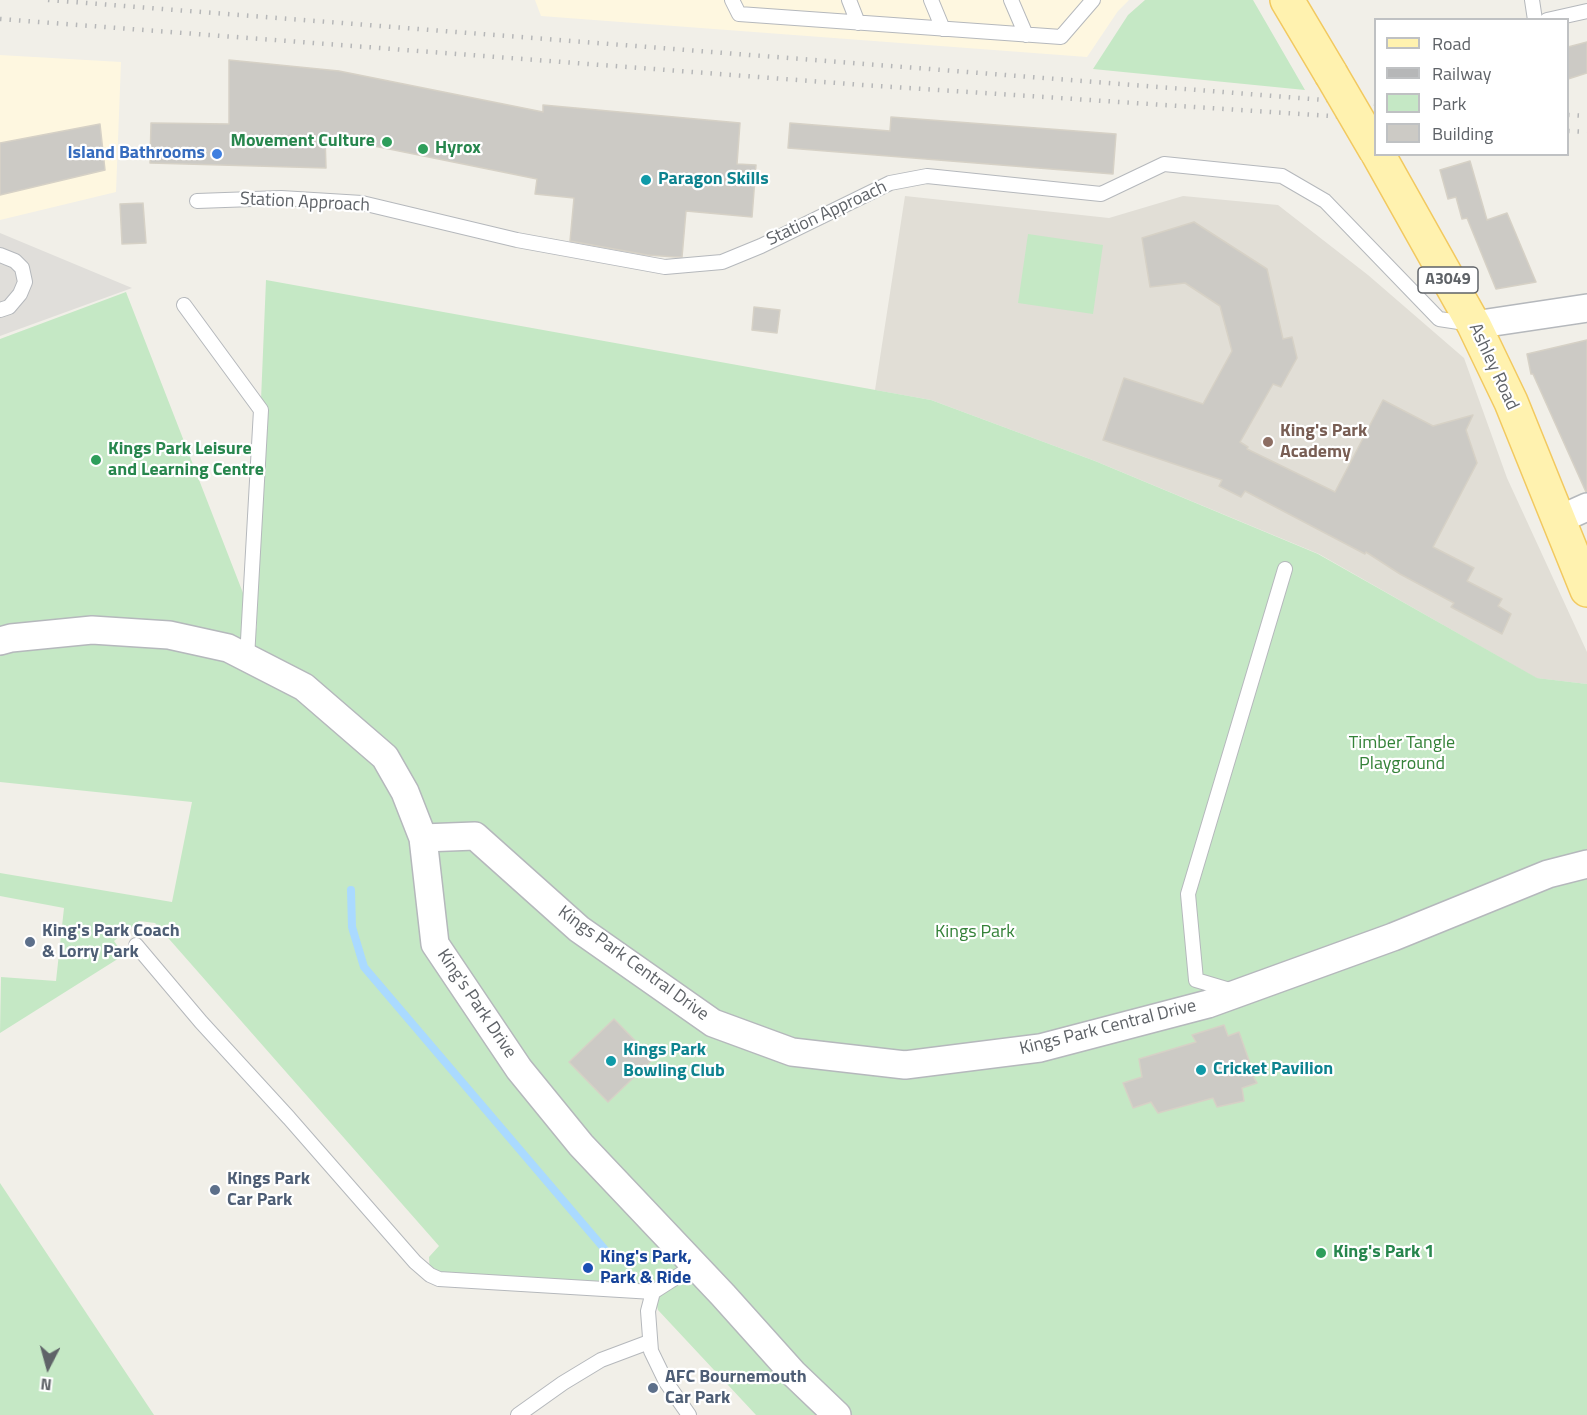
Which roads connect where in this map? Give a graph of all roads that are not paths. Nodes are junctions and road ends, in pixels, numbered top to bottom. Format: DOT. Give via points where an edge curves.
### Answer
graph roads {
  1 [pos="732,0"];
  2 [pos="849,0"];
  3 [pos="931,0"];
  4 [pos="1011,0"];
  5 [pos="1093,0"];
  6 [pos="1287,0"];
  7 [pos="1532,0"];
  8 [pos="1587,11"];
  9 [pos="1535,18"];
  10 [pos="1556,18"];
  11 [pos="858,22"];
  12 [pos="943,29"];
  13 [pos="1026,35"];
  14 [pos="1374,148"];
  15 [pos="1379,156"];
  16 [pos="197,201"];
  17 [pos="0,255"];
  18 [pos="184,306"];
  19 [pos="1587,308"];
  20 [pos="0,310"];
  21 [pos="1474,325"];
  22 [pos="1573,513"];
  23 [pos="1285,568"];
  24 [pos="1587,590"];
  25 [pos="0,641"];
  26 [pos="247,658"];
  27 [pos="423,838"];
  28 [pos="1587,864"];
  29 [pos="136,945"];
  30 [pos="1238,993"];
  31 [pos="695,1265"];
  32 [pos="653,1292"];
  33 [pos="649,1342"];
  34 [pos="518,1415"];
  35 [pos="689,1415"];
  36 [pos="837,1415"];
  1 -- 11 [label="lane" via="739,14"];
  2 -- 11 [label="lane"];
  3 -- 12 [label="lane"];
  4 -- 13 [label="lane"];
  5 -- 13 [label="lane" via="1061,37"];
  6 -- 14 [label="main road, Ashley Road / A3049, bridge"];
  7 -- 9 [label="lane"];
  8 -- 10 [label="lane"];
  11 -- 12 [label="lane"];
  12 -- 13 [label="lane"];
  15 -- 21 [label="main road, Ashley Road / A3049"];
  16 -- 21 [label="lane, Station Approach" via="281,198 362,203 517,240 665,267 722,262 890,183 927,176 1101,194 1164,164 1282,176 1325,201 1438,319"];
  17 -- 20 [label="lane" via="22,268 25,282 9,307"];
  18 -- 26 [label="lane" via="261,410"];
  19 -- 21 [label="street"];
  21 -- 22 [label="main road, Ashley Road / A3049" via="1511,402"];
  22 -- 24 [label="main road, Ashley Road / A3049"];
  23 -- 30 [label="lane" via="1188,894 1196,980"];
  25 -- 26 [label="street, King's Park Drive" via="92,630 158,634 228,648"];
  26 -- 27 [label="street, King's Park Drive" via="304,687 385,757 405,792"];
  27 -- 30 [label="street, Kings Park Central Drive" via="475,836 579,929 712,1023 792,1052 905,1065 1040,1048"];
  27 -- 31 [label="street, King's Park Drive" via="435,944 519,1069 581,1145"];
  28 -- 30 [label="street, Kings Park Central Drive" via="1548,874 1393,937"];
  29 -- 32 [label="lane" via="430,1275 439,1279"];
  31 -- 32 [label="lane"];
  31 -- 36 [label="street, King's Park Drive" via="793,1373"];
  32 -- 33 [label="lane" via="648,1311"];
  33 -- 34 [label="lane" via="602,1360"];
  33 -- 35 [label="lane" via="666,1382"];
}
